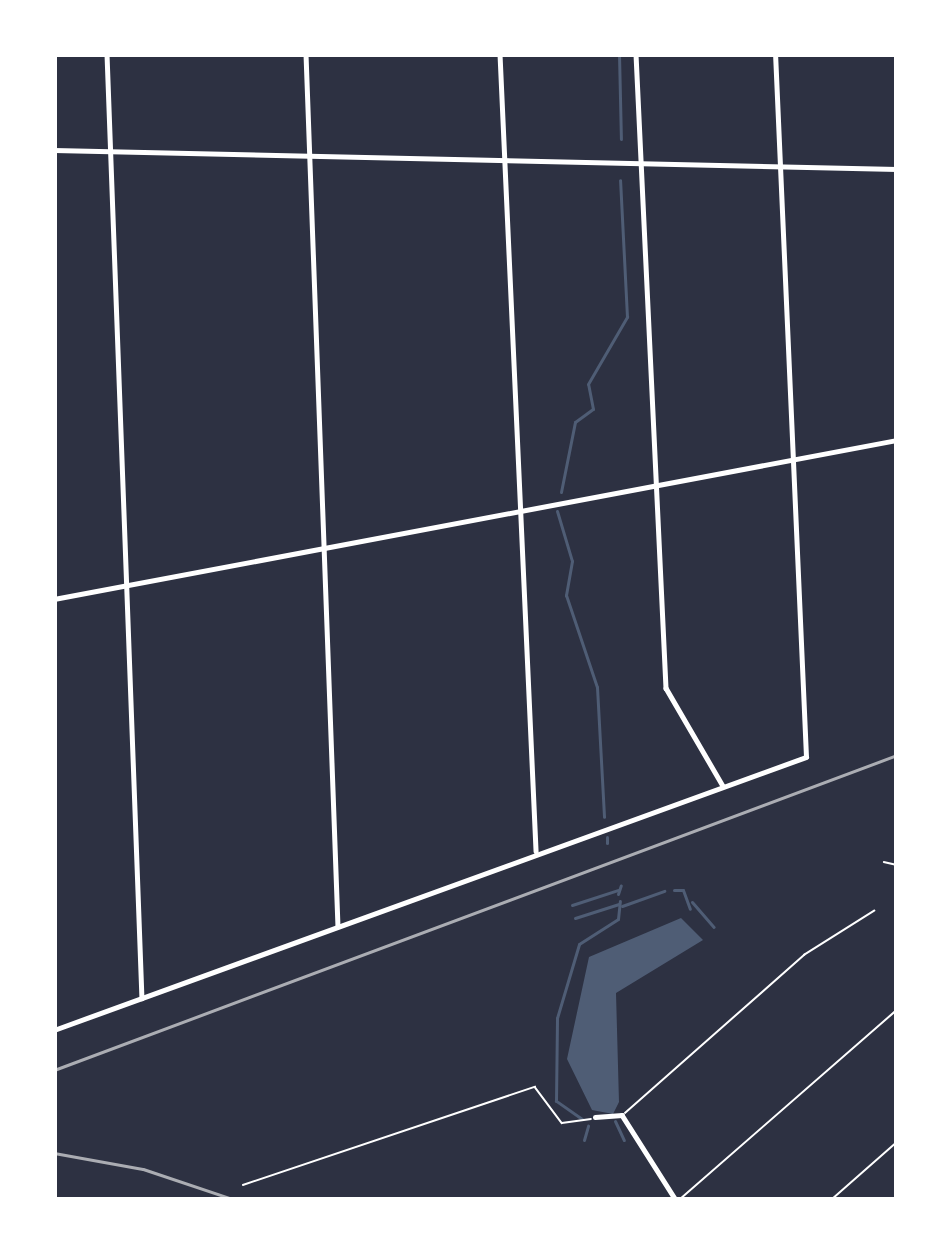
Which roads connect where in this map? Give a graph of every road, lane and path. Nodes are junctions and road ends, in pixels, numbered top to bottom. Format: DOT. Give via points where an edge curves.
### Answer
graph roads {
  1 [pos="107,54"];
  2 [pos="306,54"];
  3 [pos="500,54"];
  4 [pos="636,54"];
  5 [pos="776,54"];
  6 [pos="54,150"];
  7 [pos="111,152"];
  8 [pos="309,154"];
  9 [pos="501,160"];
  10 [pos="640,163"];
  11 [pos="782,166"];
  12 [pos="897,169"];
  13 [pos="897,440"];
  14 [pos="795,458"];
  15 [pos="657,487"];
  16 [pos="516,512"];
  17 [pos="326,550"];
  18 [pos="129,585"];
  19 [pos="54,599"];
  20 [pos="724,786"];
  21 [pos="536,853"];
  22 [pos="884,862"];
  23 [pos="897,865"];
  24 [pos="874,911"];
  25 [pos="338,926"];
  26 [pos="142,998"];
  27 [pos="897,1010"];
  28 [pos="54,1030"];
  29 [pos="622,1115"];
  30 [pos="595,1117"];
  31 [pos="897,1142"];
  32 [pos="243,1185"];
  33 [pos="678,1200"];
  34 [pos="831,1200"];
  1 -- 7 [label="street"];
  2 -- 8 [label="street"];
  3 -- 9 [label="street"];
  4 -- 10 [label="street"];
  5 -- 11 [label="street"];
  6 -- 7 [label="street"];
  7 -- 8 [label="street"];
  7 -- 18 [label="street"];
  8 -- 9 [label="street"];
  8 -- 17 [label="street"];
  9 -- 10 [label="street"];
  9 -- 16 [label="street"];
  10 -- 11 [label="street"];
  10 -- 15 [label="street"];
  11 -- 12 [label="street"];
  11 -- 14 [label="street"];
  13 -- 14 [label="street"];
  14 -- 15 [label="street"];
  14 -- 20 [label="street" via="806,757"];
  15 -- 16 [label="street"];
  15 -- 20 [label="street" via="666,688"];
  16 -- 17 [label="street"];
  16 -- 21 [label="street"];
  17 -- 18 [label="street"];
  17 -- 25 [label="street"];
  18 -- 19 [label="street"];
  18 -- 26 [label="street"];
  20 -- 21 [label="street"];
  21 -- 25 [label="street"];
  22 -- 23 [label="path"];
  24 -- 29 [label="lane" via="804,955"];
  25 -- 26 [label="street"];
  26 -- 28 [label="street"];
  27 -- 33 [label="lane"];
  29 -- 30 [label="street"];
  29 -- 33 [label="street"];
  30 -- 32 [label="lane" via="562,1123 536,1087"];
  31 -- 34 [label="lane"];
}
